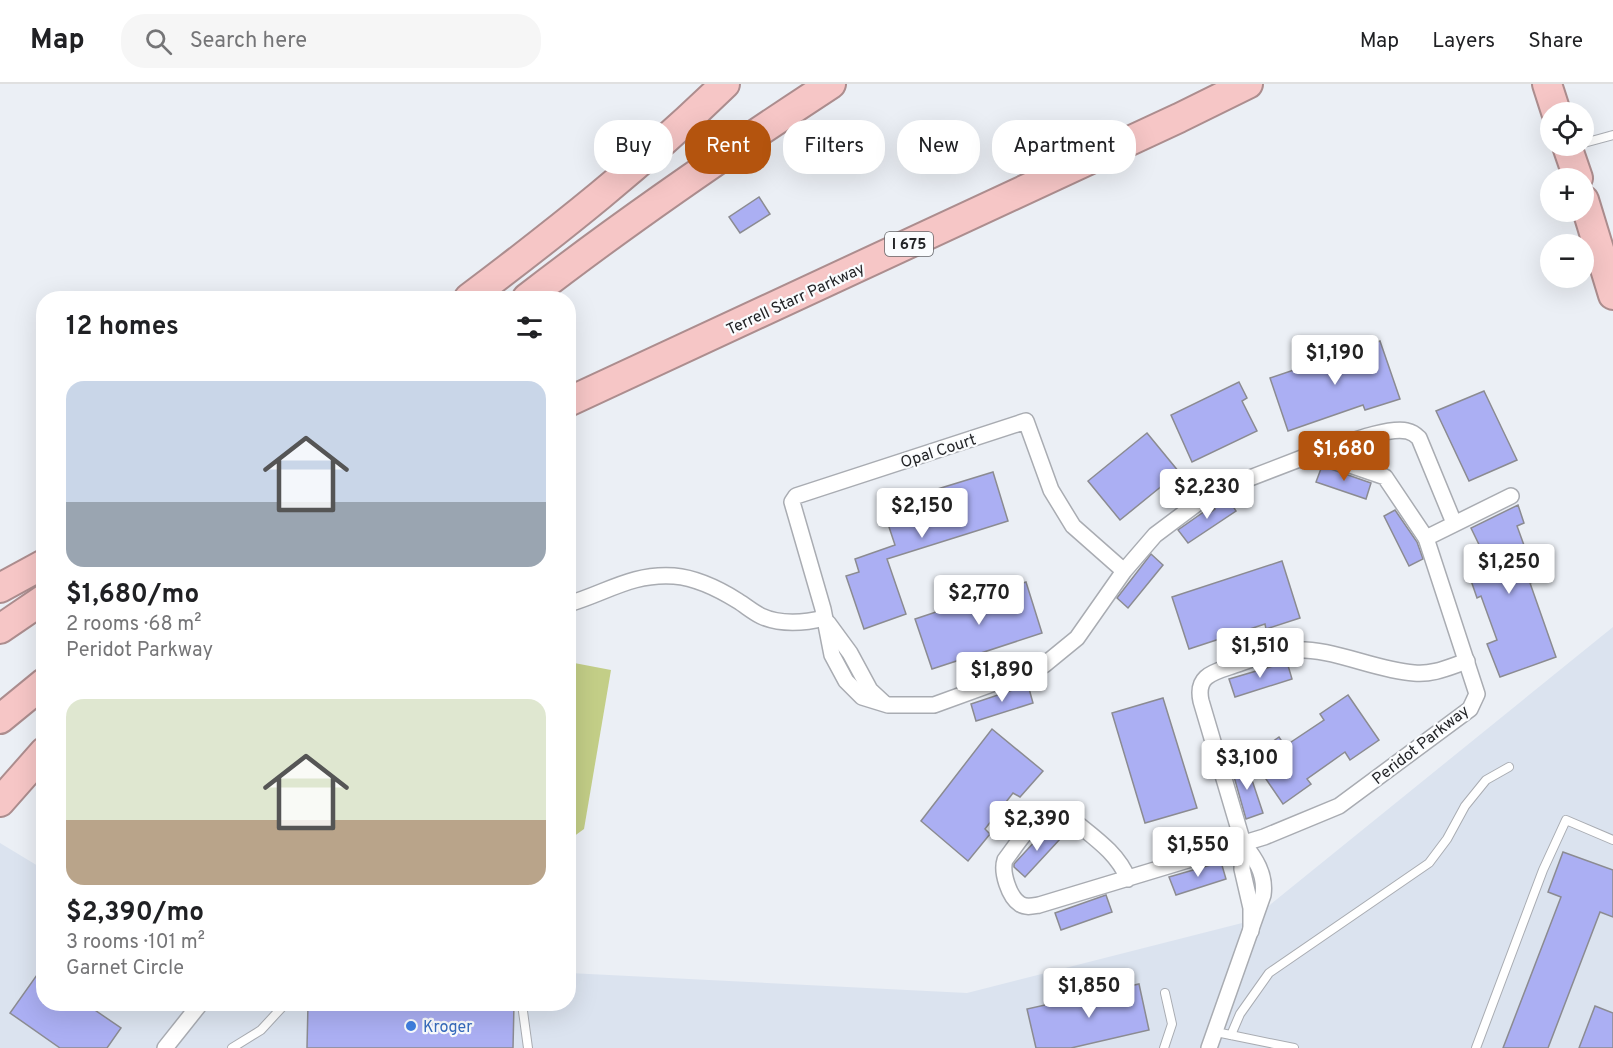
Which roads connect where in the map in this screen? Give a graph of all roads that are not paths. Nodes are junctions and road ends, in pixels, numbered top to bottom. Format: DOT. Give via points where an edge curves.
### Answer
graph roads {
  1 [pos="725,84"];
  2 [pos="831,84"];
  3 [pos="1248,84"];
  4 [pos="1547,84"];
  5 [pos="1553,102"];
  6 [pos="1613,135"];
  7 [pos="1594,140"];
  8 [pos="1591,222"];
  9 [pos="574,261"];
  10 [pos="478,291"];
  11 [pos="529,291"];
  12 [pos="536,291"];
  13 [pos="1613,295"];
  14 [pos="576,398"];
  15 [pos="1315,453"];
  16 [pos="1511,496"];
  17 [pos="1454,523"];
  18 [pos="1426,538"];
  19 [pos="36,568"];
  20 [pos="1124,571"];
  21 [pos="0,588"];
  22 [pos="576,601"];
  23 [pos="36,604"];
  24 [pos="824,618"];
  25 [pos="0,629"];
  26 [pos="1467,661"];
  27 [pos="36,690"];
  28 [pos="36,704"];
  29 [pos="0,719"];
  30 [pos="0,729"];
  31 [pos="36,761"];
  32 [pos="1509,767"];
  33 [pos="0,802"];
  34 [pos="1613,840"];
  35 [pos="1243,843"];
  36 [pos="1128,879"];
  37 [pos="1165,993"];
  38 [pos="194,1011"];
  39 [pos="279,1011"];
  40 [pos="523,1011"];
  41 [pos="1223,1034"];
  42 [pos="165,1048"];
  43 [pos="232,1048"];
  44 [pos="528,1048"];
  45 [pos="1164,1048"];
  46 [pos="1209,1048"];
  47 [pos="1294,1048"];
  48 [pos="1476,1048"];
  1 -- 10 [label="highway" via="625,175"];
  2 -- 9 [label="highway" via="714,160"];
  3 -- 14 [label="highway, Terrell Starr Parkway / I 675"];
  4 -- 5 [label="highway"];
  6 -- 7 [label="lane"];
  8 -- 13 [label="highway"];
  9 -- 11 [label="highway"];
  9 -- 12 [label="highway"];
  15 -- 17 [label="street" via="1392,431 1413,432"];
  15 -- 18 [label="street, Peridot Parkway" via="1385,477"];
  15 -- 20 [label="street" via="1211,493 1155,535"];
  16 -- 17 [label="street"];
  17 -- 18 [label="street"];
  18 -- 26 [label="street, Peridot Parkway"];
  19 -- 21 [label="highway"];
  20 -- 24 [label="street" via="1077,638 1044,665 934,705 888,705 862,697 846,681 832,655"];
  20 -- 24 [label="street, Opal Court" via="1073,526 1051,490 1026,421 796,496 792,502"];
  22 -- 24 [label="street" via="631,580 674,576 705,584 768,619 796,622"];
  23 -- 25 [label="highway"];
  26 -- 35 [label="street, Peridot Parkway" via="1477,694 1470,709 1339,806"];
  26 -- 35 [label="street" via="1436,672 1416,673 1292,650 1207,676 1199,694"];
  27 -- 29 [label="highway"];
  28 -- 30 [label="highway"];
  31 -- 33 [label="highway"];
  32 -- 41 [label="lane" via="1486,780 1429,863 1269,974"];
  34 -- 48 [label="lane" via="1566,820 1543,870"];
  35 -- 36 [label="street, Peridot Parkway"];
  35 -- 41 [label="street" via="1258,861 1264,890"];
  36 -- 36 [label="street, Peridot Parkway" via="1026,906 1014,898 1003,866 1038,819 1059,813 1110,851"];
  37 -- 45 [label="lane" via="1172,1024"];
  38 -- 42 [label="street"];
  39 -- 43 [label="lane" via="261,1030"];
  40 -- 44 [label="lane"];
  41 -- 46 [label="street"];
  41 -- 47 [label="lane"];
}
